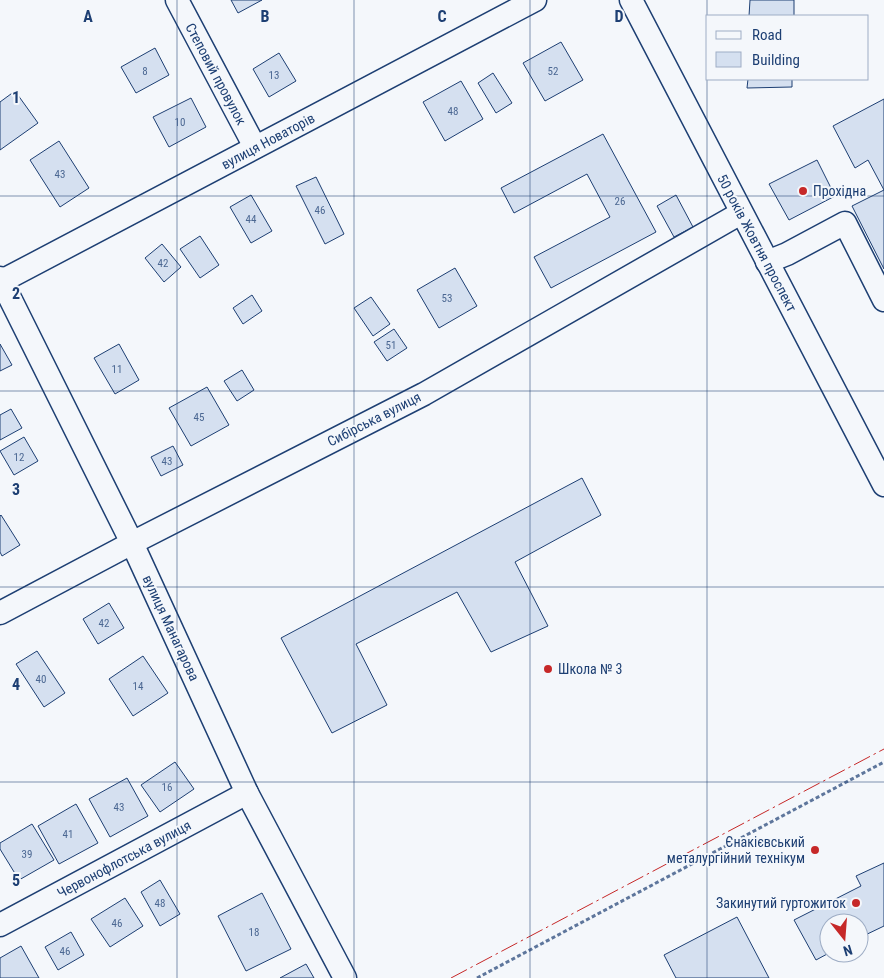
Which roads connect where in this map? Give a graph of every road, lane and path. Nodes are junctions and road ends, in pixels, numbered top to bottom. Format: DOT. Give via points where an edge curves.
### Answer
graph roads {
  1 [pos="177,0"];
  2 [pos="535,0"];
  3 [pos="632,0"];
  4 [pos="254,148"];
  5 [pos="741,213"];
  6 [pos="767,262"];
  7 [pos="1,280"];
  8 [pos="884,300"];
  9 [pos="884,485"];
  10 [pos="132,543"];
  11 [pos="0,613"];
  12 [pos="884,762"];
  13 [pos="247,794"];
  14 [pos="0,925"];
  15 [pos="345,978"];
  16 [pos="478,978"];
  1 -- 4 [label="street, Степовий провулок"];
  2 -- 4 [label="street, вулиця Новаторів"];
  3 -- 5 [label="street, 50 років Жовтня проспект"];
  4 -- 7 [label="street, вулиця Новаторів"];
  5 -- 6 [label="street, 50 років Жовтня проспект"];
  5 -- 10 [label="street, Сибірська вулиця" via="424,394"];
  6 -- 8 [label="street" via="845,223"];
  6 -- 9 [label="street, 50 років Жовтня проспект"];
  7 -- 10 [label="street, вулиця Манагарова"];
  10 -- 11 [label="street, Сибірська вулиця"];
  10 -- 13 [label="street, вулиця Манагарова"];
  12 -- 16 [label="path"];
  13 -- 14 [label="street, Червонофлотська вулиця"];
  13 -- 15 [label="street, вулиця Манагарова"];
}
